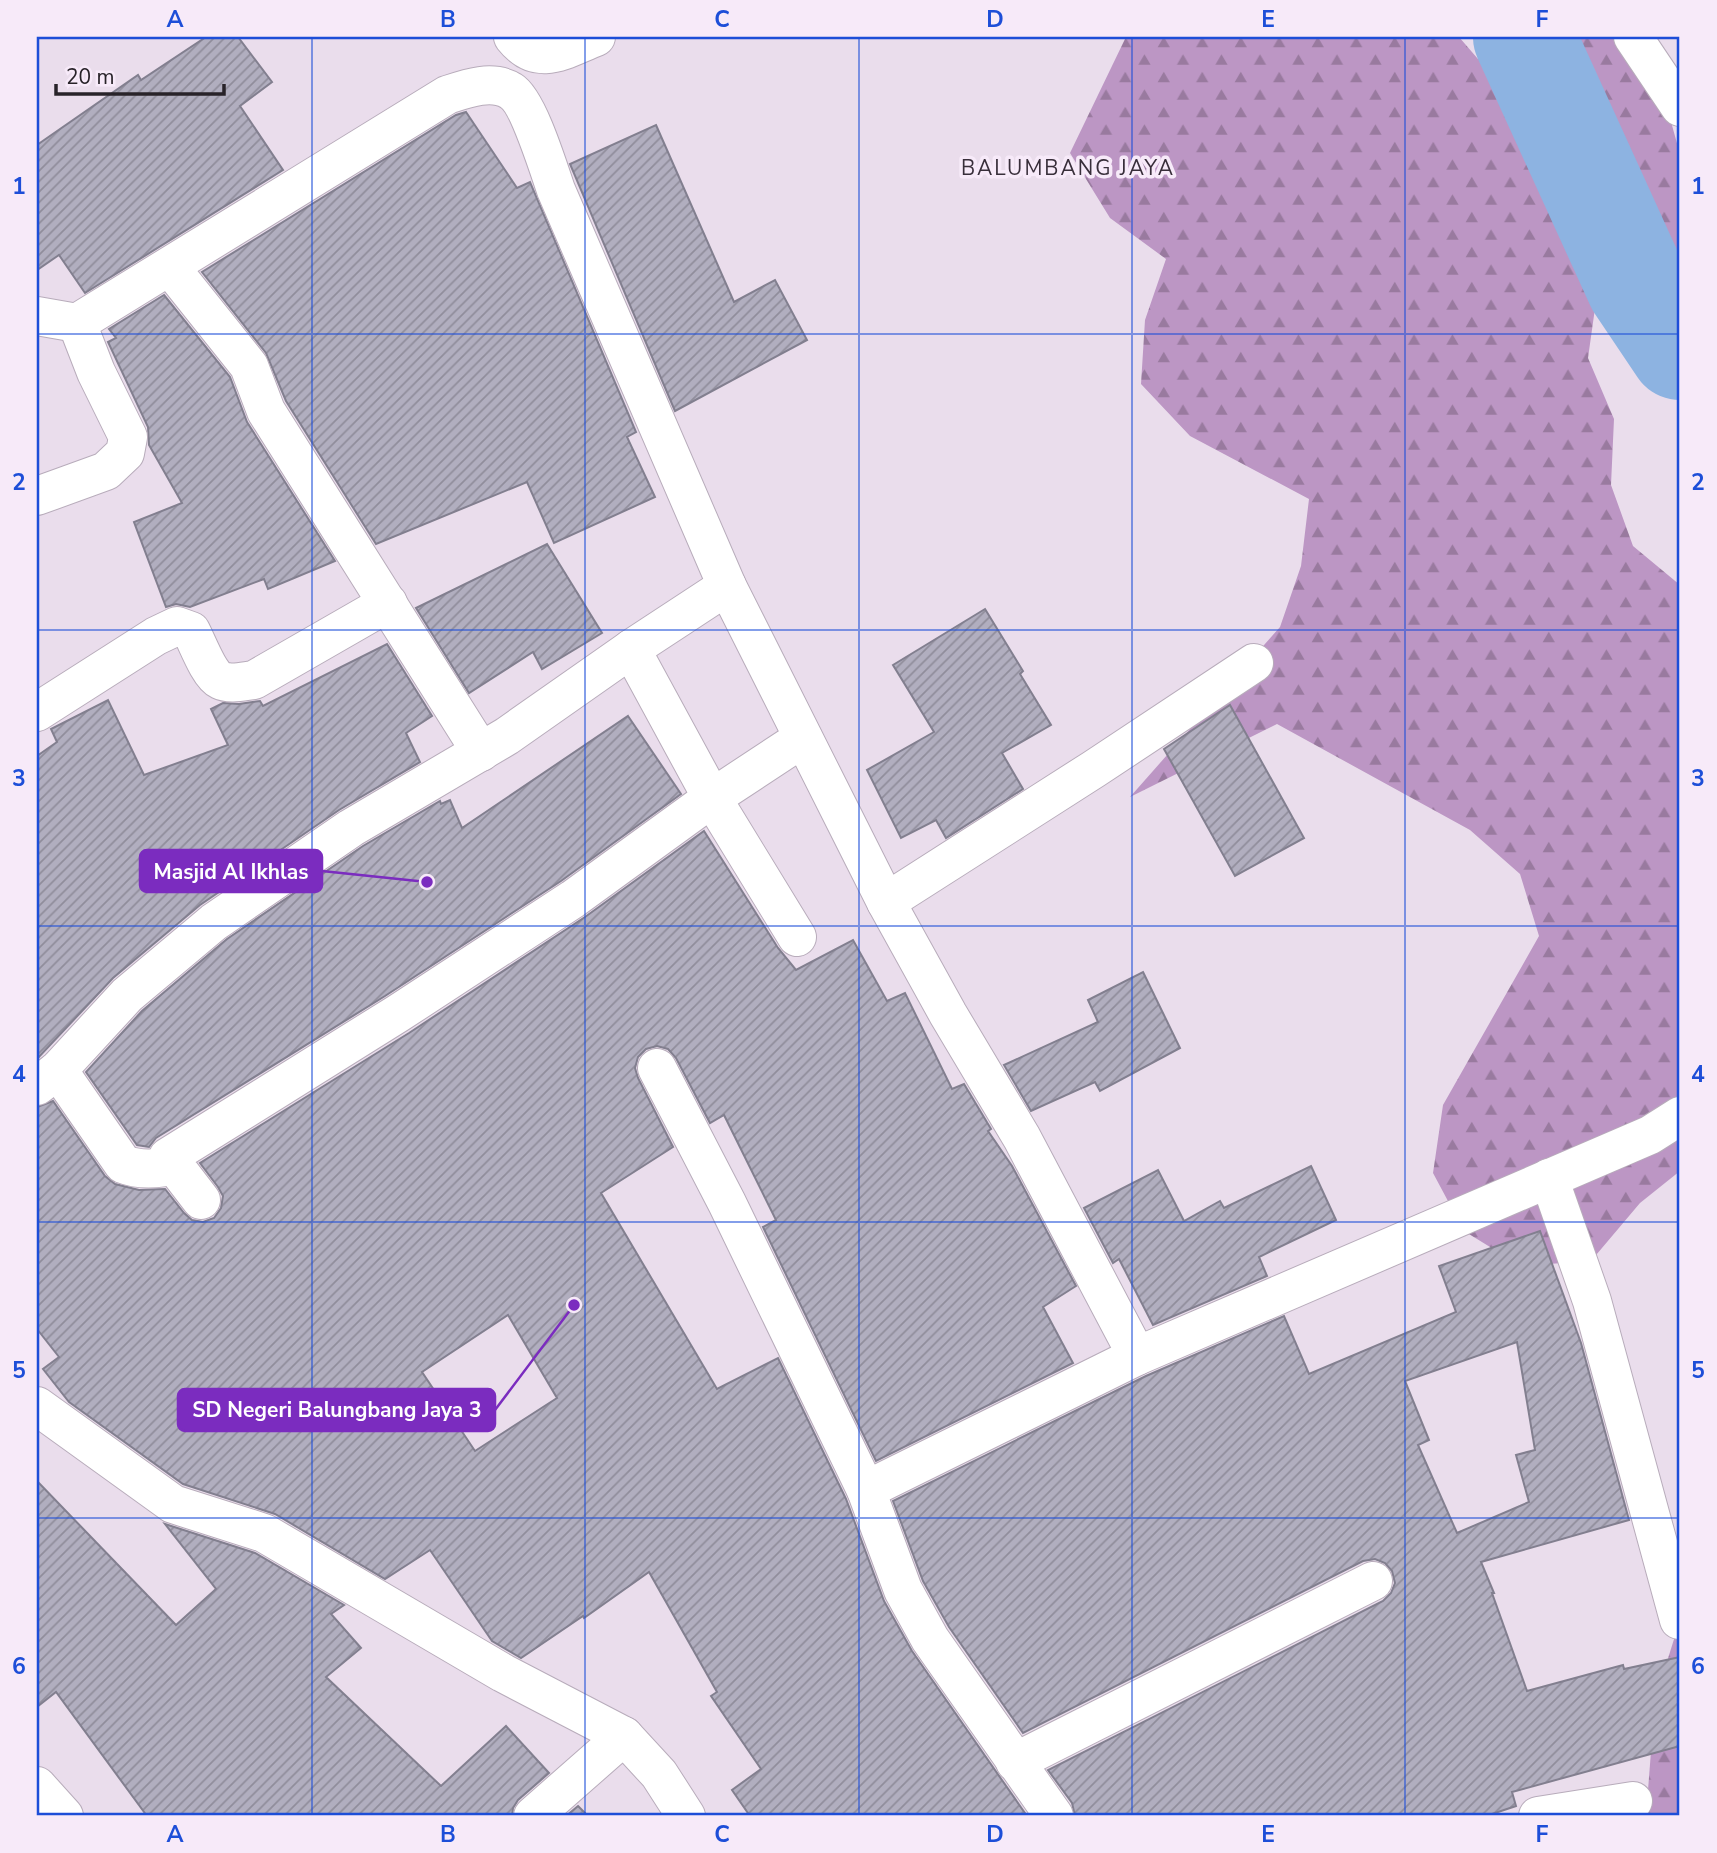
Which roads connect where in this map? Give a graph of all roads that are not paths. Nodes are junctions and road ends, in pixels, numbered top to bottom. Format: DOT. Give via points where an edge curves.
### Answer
graph roads {
  1 [pos="513,37"];
  2 [pos="596,37"];
  3 [pos="1633,37"];
  4 [pos="1680,107"];
  5 [pos="170,267"];
  6 [pos="37,316"];
  7 [pos="77,323"];
  8 [pos="37,496"];
  9 [pos="727,586"];
  10 [pos="388,603"];
  11 [pos="631,649"];
  12 [pos="1254,663"];
  13 [pos="37,712"];
  14 [pos="803,737"];
  15 [pos="481,752"];
  16 [pos="712,798"];
  17 [pos="886,902"];
  18 [pos="797,937"];
  19 [pos="656,1068"];
  20 [pos="47,1078"];
  21 [pos="1680,1116"];
  22 [pos="174,1164"];
  23 [pos="1549,1178"];
  24 [pos="201,1200"];
  25 [pos="1138,1356"];
  26 [pos="37,1406"];
  27 [pos="866,1490"];
  28 [pos="1373,1581"];
  29 [pos="1679,1620"];
  30 [pos="624,1736"];
  31 [pos="1014,1762"];
  32 [pos="37,1786"];
  33 [pos="1633,1801"];
  34 [pos="64,1816"];
  35 [pos="533,1816"];
  36 [pos="686,1816"];
  37 [pos="1054,1816"];
  38 [pos="1538,1816"];
  1 -- 2 [label="street" via="531,54 547,56"];
  3 -- 4 [label="street"];
  5 -- 7 [label="street"];
  5 -- 9 [label="street" via="447,95 471,87 510,90 525,111"];
  5 -- 10 [label="street" via="249,366 266,411"];
  6 -- 7 [label="street"];
  7 -- 8 [label="street" via="128,437 125,453 106,471"];
  9 -- 11 [label="street"];
  9 -- 14 [label="street"];
  10 -- 13 [label="street" via="254,680 219,680 191,631 177,626"];
  10 -- 15 [label="street"];
  11 -- 15 [label="street"];
  11 -- 16 [label="street"];
  12 -- 17 [label="street"];
  14 -- 16 [label="street"];
  14 -- 17 [label="street"];
  15 -- 20 [label="street" via="351,828 214,922 127,995"];
  16 -- 18 [label="street"];
  16 -- 22 [label="street" via="573,899 168,1157"];
  17 -- 25 [label="street" via="1022,1138"];
  19 -- 27 [label="street"];
  20 -- 22 [label="street" via="123,1164 135,1169"];
  21 -- 23 [label="street" via="1650,1135"];
  22 -- 24 [label="street"];
  23 -- 25 [label="street"];
  23 -- 29 [label="street" via="1592,1301"];
  25 -- 27 [label="street"];
  26 -- 30 [label="street" via="173,1504 264,1533 503,1673"];
  27 -- 31 [label="street" via="903,1590 930,1639"];
  28 -- 31 [label="street"];
  30 -- 35 [label="street"];
  30 -- 36 [label="street" via="659,1774"];
  31 -- 37 [label="street"];
  32 -- 34 [label="street"];
  33 -- 38 [label="street"];
}
